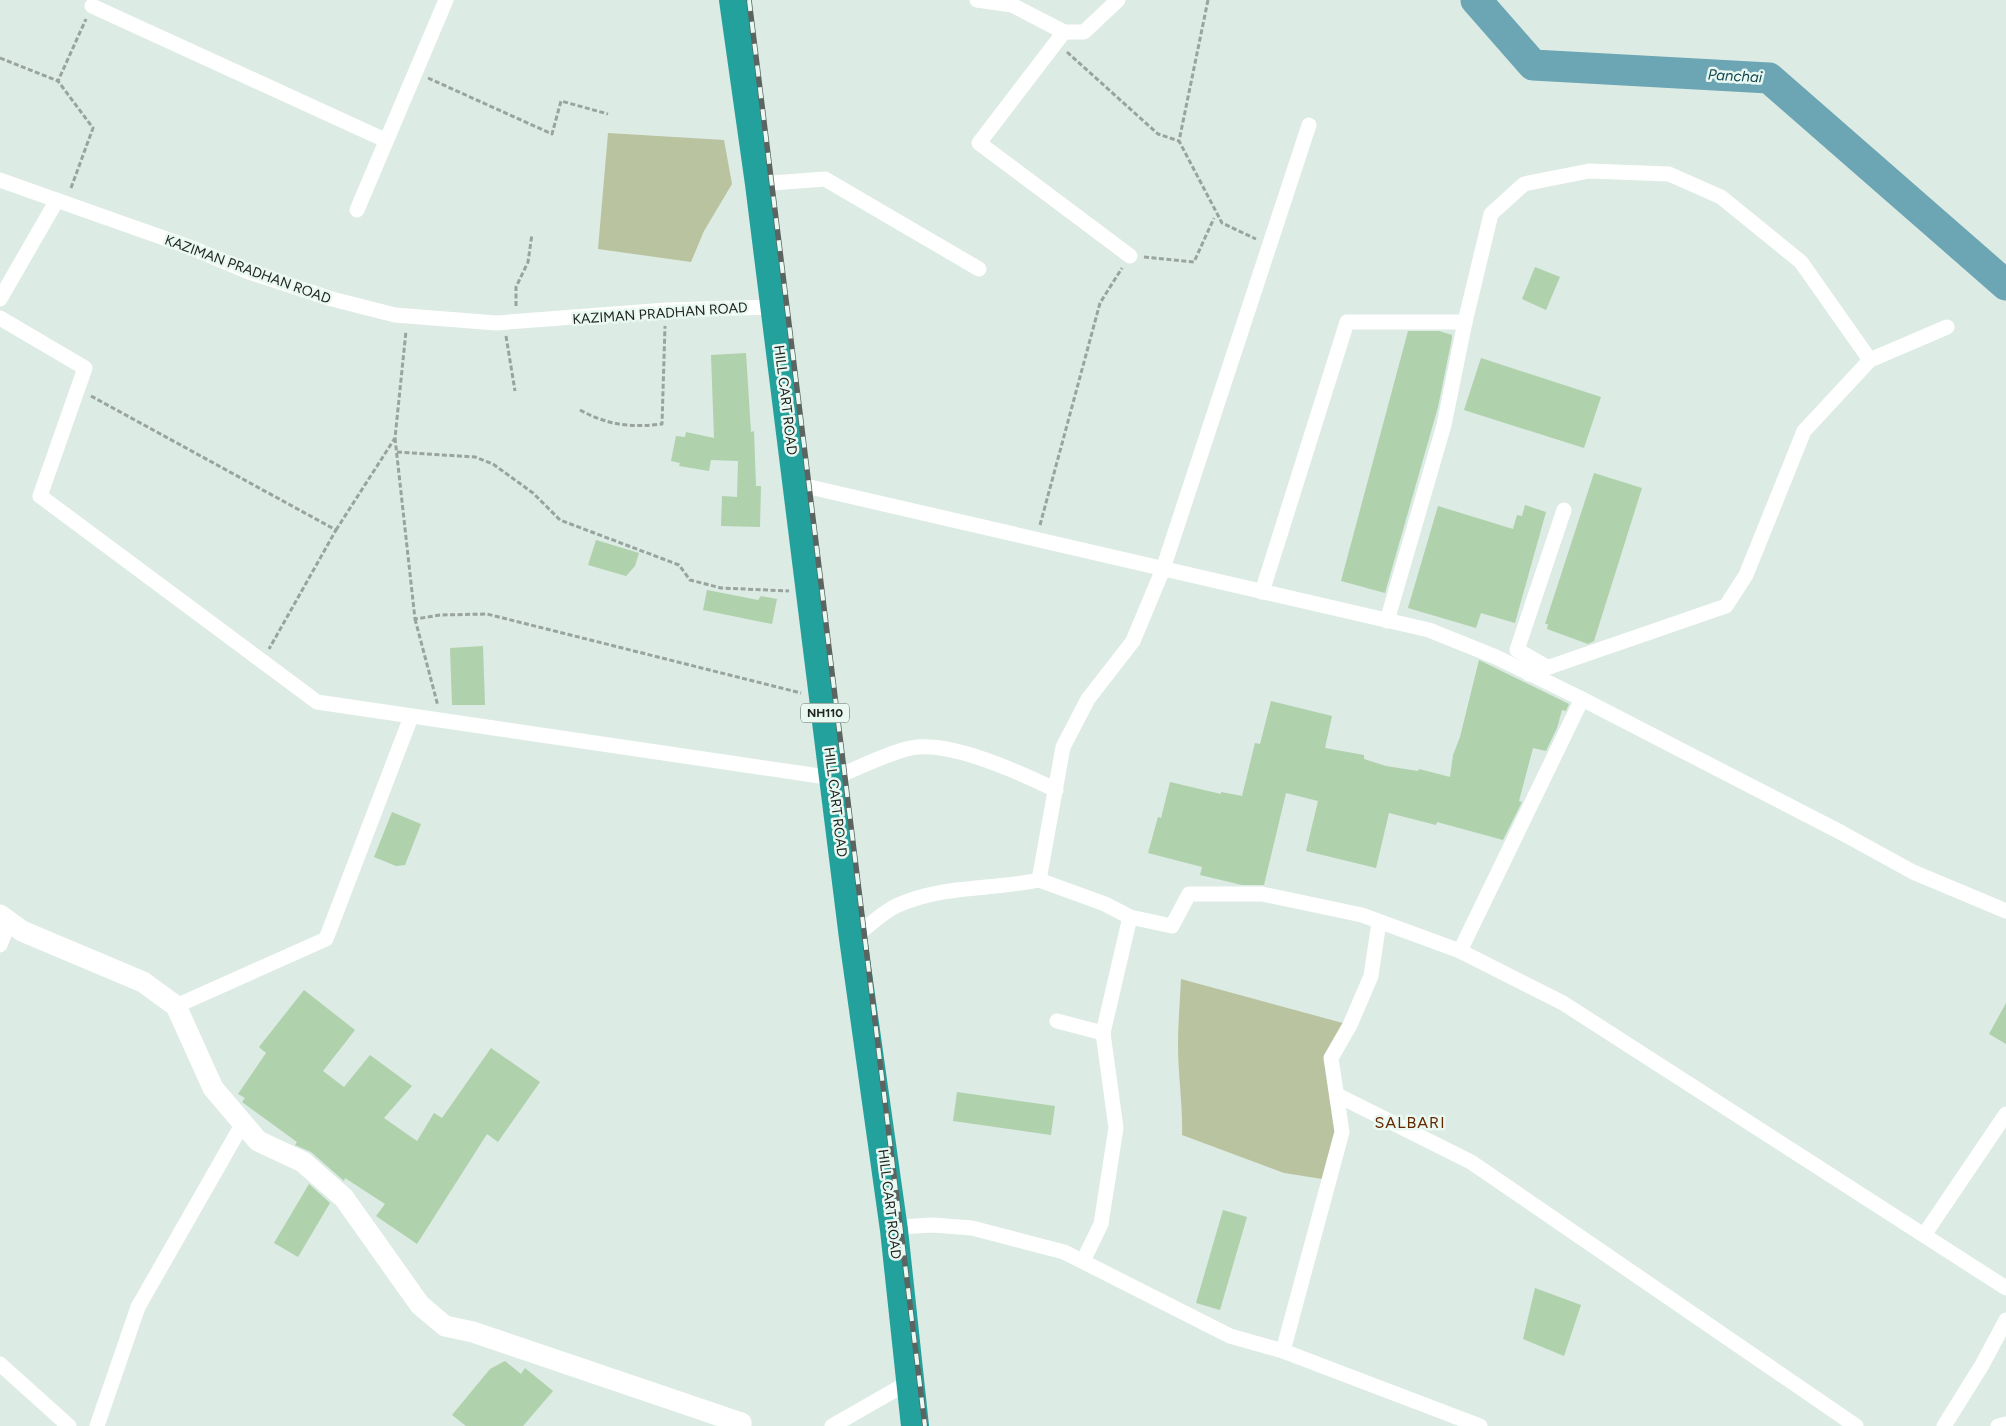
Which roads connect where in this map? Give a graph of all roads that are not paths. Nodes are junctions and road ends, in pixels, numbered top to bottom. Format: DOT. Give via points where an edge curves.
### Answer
graph roads {
  1 [pos="446,0"];
  2 [pos="733,0"];
  3 [pos="977,0"];
  4 [pos="1118,0"];
  5 [pos="92,6"];
  6 [pos="1060,37"];
  7 [pos="1309,125"];
  8 [pos="386,140"];
  9 [pos="0,180"];
  10 [pos="759,184"];
  11 [pos="61,202"];
  12 [pos="357,210"];
  13 [pos="1130,256"];
  14 [pos="979,269"];
  15 [pos="0,299"];
  16 [pos="774,307"];
  17 [pos="0,318"];
  18 [pos="1465,322"];
  19 [pos="1947,327"];
  20 [pos="1870,360"];
  21 [pos="797,488"];
  22 [pos="1564,510"];
  23 [pos="1163,569"];
  24 [pos="1262,592"];
  25 [pos="1387,621"];
  26 [pos="1547,667"];
  27 [pos="1529,674"];
  28 [pos="1582,699"];
  29 [pos="411,716"];
  30 [pos="833,778"];
  31 [pos="1056,790"];
  32 [pos="1040,880"];
  33 [pos="2006,911"];
  34 [pos="1130,917"];
  35 [pos="5,919"];
  36 [pos="1379,922"];
  37 [pos="853,938"];
  38 [pos="0,945"];
  39 [pos="1460,952"];
  40 [pos="176,1006"];
  41 [pos="1057,1021"];
  42 [pos="1103,1033"];
  43 [pos="1337,1094"];
  44 [pos="2006,1114"];
  45 [pos="243,1123"];
  46 [pos="894,1230"];
  47 [pos="1924,1235"];
  48 [pos="1083,1261"];
  49 [pos="2006,1288"];
  50 [pos="2006,1320"];
  51 [pos="1283,1351"];
  52 [pos="0,1364"];
  53 [pos="909,1382"];
  54 [pos="1955,1409"];
  55 [pos="2006,1424"];
  56 [pos="744,1425"];
  57 [pos="69,1426"];
  58 [pos="97,1426"];
  59 [pos="832,1426"];
  60 [pos="915,1426"];
  61 [pos="1480,1426"];
  62 [pos="1856,1426"];
  63 [pos="1944,1426"];
  64 [pos="1956,1426"];
  65 [pos="1998,1426"];
  1 -- 8 [label="street"];
  2 -- 10 [label="highway, HILL CART ROAD / NH110"];
  3 -- 6 [label="street" via="1012,5"];
  4 -- 6 [label="street" via="1084,32"];
  5 -- 8 [label="street"];
  6 -- 13 [label="street" via="979,143"];
  7 -- 23 [label="street"];
  8 -- 12 [label="street"];
  9 -- 11 [label="street, KAZIMAN PRADHAN ROAD"];
  10 -- 14 [label="street" via="825,179"];
  10 -- 16 [label="highway, HILL CART ROAD / NH110"];
  11 -- 15 [label="street"];
  11 -- 16 [label="street, KAZIMAN PRADHAN ROAD" via="313,293 407,316 509,322 666,310"];
  16 -- 21 [label="highway, HILL CART ROAD / NH110"];
  17 -- 29 [label="street" via="85,368 40,496 316,702"];
  18 -- 20 [label="street" via="1492,214 1524,184 1589,171 1669,174 1721,197 1801,262"];
  18 -- 24 [label="street" via="1347,322"];
  18 -- 25 [label="street" via="1444,425"];
  19 -- 20 [label="street"];
  20 -- 26 [label="street" via="1804,431 1746,575 1726,606"];
  21 -- 23 [label="street" via="810,487"];
  21 -- 30 [label="highway, HILL CART ROAD / NH110"];
  22 -- 26 [label="street" via="1517,650"];
  23 -- 24 [label="street"];
  23 -- 31 [label="street" via="1133,641 1088,699 1063,747"];
  24 -- 25 [label="street"];
  25 -- 27 [label="street" via="1429,630"];
  26 -- 27 [label="street"];
  27 -- 28 [label="street"];
  28 -- 33 [label="street" via="1913,872"];
  28 -- 39 [label="street"];
  29 -- 30 [label="street"];
  29 -- 40 [label="street" via="326,939"];
  30 -- 31 [label="street" via="912,748 933,748 969,755 1023,774"];
  30 -- 37 [label="highway, HILL CART ROAD / NH110"];
  31 -- 32 [label="street"];
  32 -- 34 [label="street" via="1105,904"];
  32 -- 37 [label="street" via="1014,886 924,895 894,907"];
  34 -- 36 [label="street" via="1172,926 1190,894 1262,894 1362,915"];
  34 -- 42 [label="street"];
  35 -- 38 [label="street"];
  35 -- 40 [label="street" via="22,932 143,982"];
  36 -- 39 [label="street"];
  36 -- 43 [label="street" via="1371,976 1350,1025 1331,1058"];
  37 -- 46 [label="highway, HILL CART ROAD / NH110"];
  39 -- 47 [label="street" via="1564,1002"];
  40 -- 45 [label="street" via="214,1088"];
  41 -- 42 [label="street"];
  42 -- 48 [label="street" via="1116,1128 1101,1224"];
  43 -- 51 [label="street" via="1342,1132"];
  43 -- 62 [label="street" via="1471,1162"];
  44 -- 47 [label="street"];
  45 -- 56 [label="street" via="258,1141 303,1162 344,1198 420,1305 445,1326 473,1332"];
  45 -- 58 [label="street" via="138,1307"];
  46 -- 48 [label="street" via="933,1225 972,1228 1064,1252"];
  46 -- 53 [label="highway, HILL CART ROAD / NH110"];
  47 -- 49 [label="street"];
  48 -- 51 [label="street" via="1230,1336"];
  50 -- 54 [label="street"];
  51 -- 61 [label="street"];
  52 -- 57 [label="street"];
  53 -- 59 [label="street"];
  53 -- 60 [label="highway, HILL CART ROAD / NH110"];
  54 -- 63 [label="street"];
  54 -- 64 [label="street"];
  55 -- 65 [label="street"];
}
